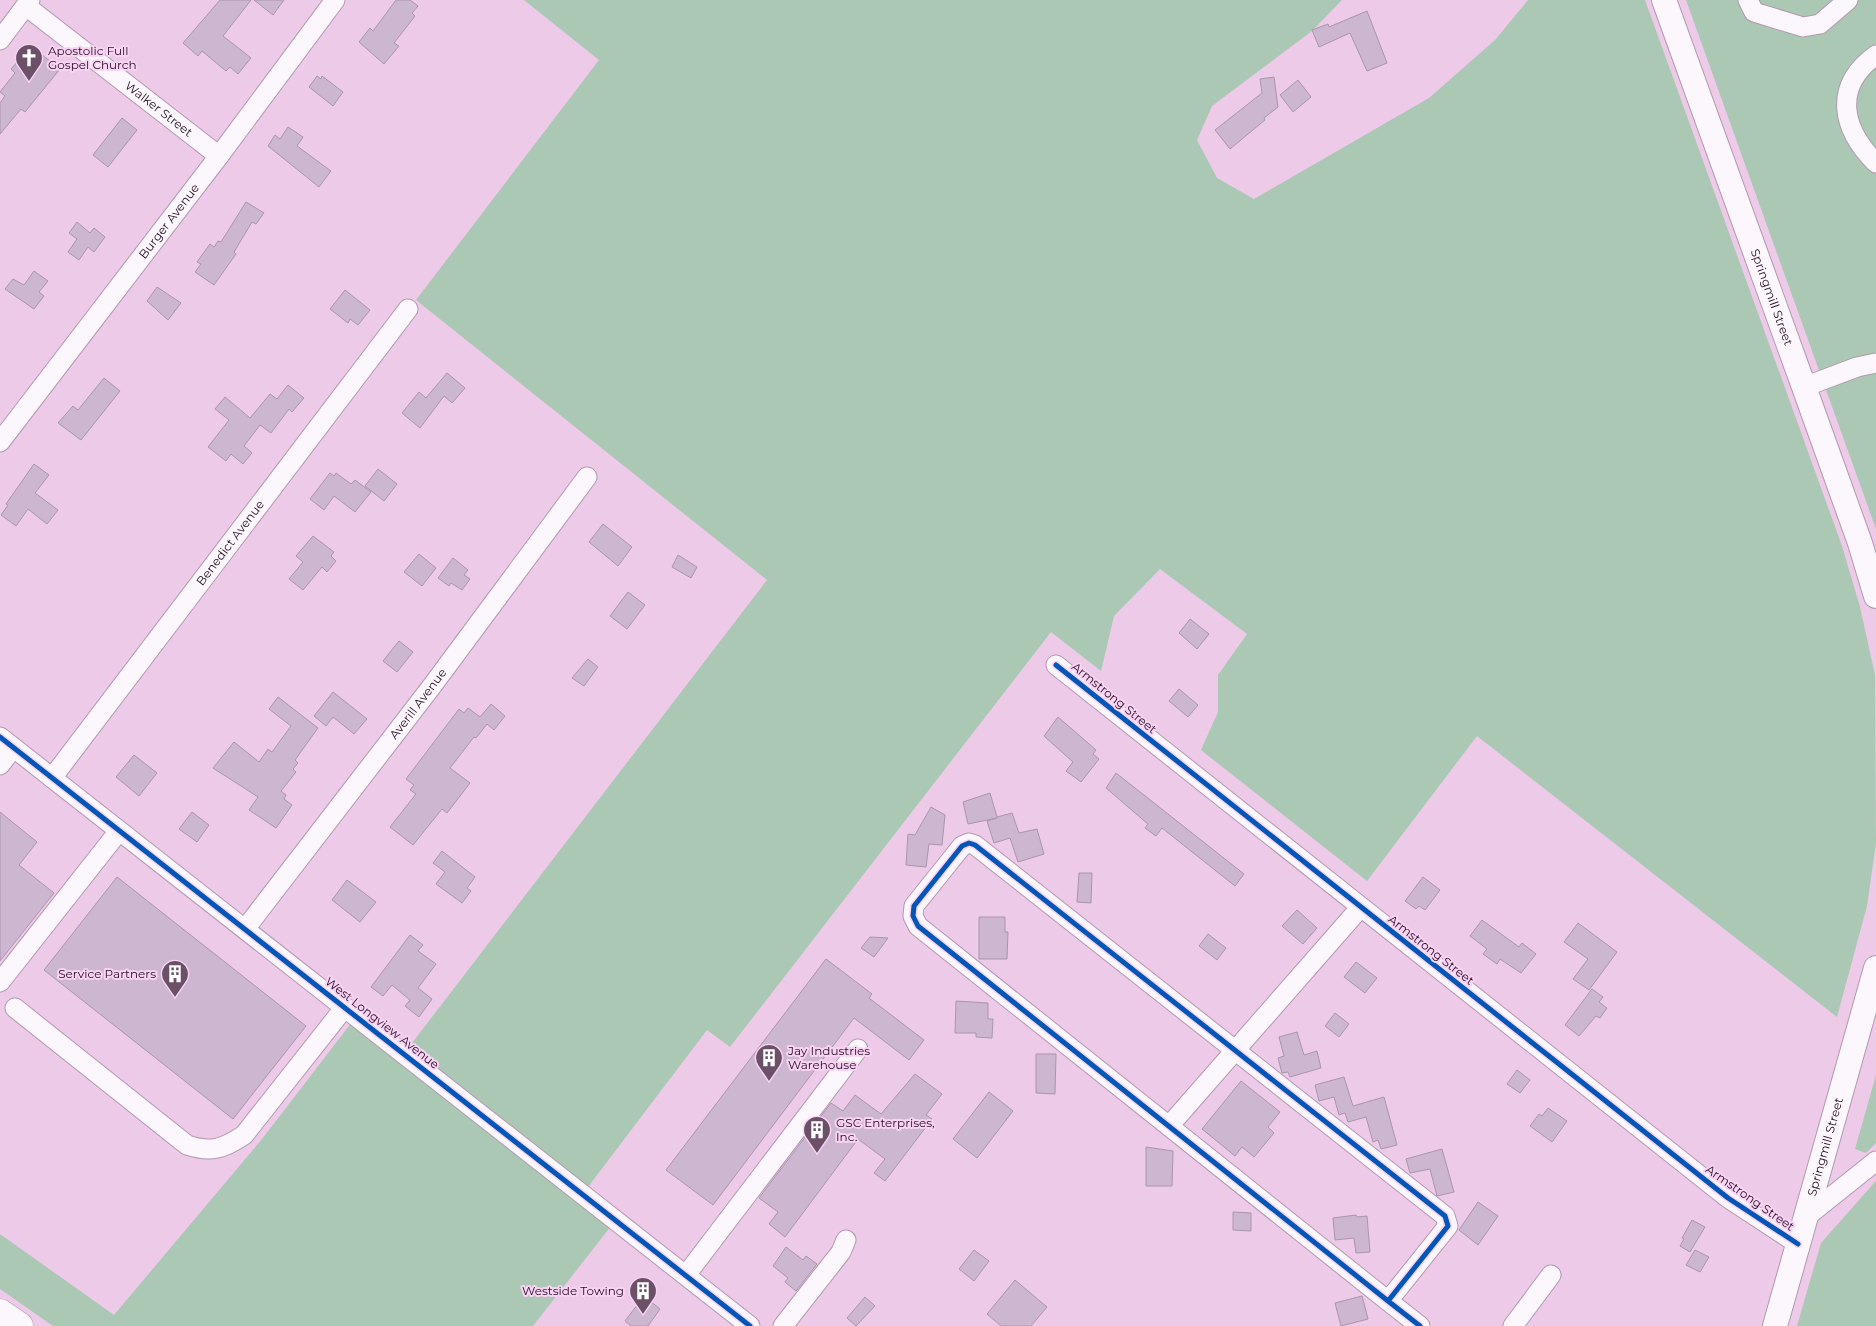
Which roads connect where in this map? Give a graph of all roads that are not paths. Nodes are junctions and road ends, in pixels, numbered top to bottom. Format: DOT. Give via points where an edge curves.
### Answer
graph roads {
  1 [pos="335,0"];
  2 [pos="1664,0"];
  3 [pos="1748,0"];
  4 [pos="1848,0"];
  5 [pos="28,3"];
  6 [pos="0,40"];
  7 [pos="1876,55"];
  8 [pos="220,156"];
  9 [pos="1876,162"];
  10 [pos="408,309"];
  11 [pos="1876,363"];
  12 [pos="1804,387"];
  13 [pos="0,442"];
  14 [pos="587,477"];
  15 [pos="1876,596"];
  16 [pos="1056,665"];
  17 [pos="7,742"];
  18 [pos="0,765"];
  19 [pos="52,778"];
  20 [pos="119,831"];
  21 [pos="1360,908"];
  22 [pos="245,929"];
  23 [pos="1876,968"];
  24 [pos="0,982"];
  25 [pos="346,1007"];
  26 [pos="15,1008"];
  27 [pos="858,1049"];
  28 [pos="1236,1052"];
  29 [pos="1169,1126"];
  30 [pos="1876,1161"];
  31 [pos="1806,1217"];
  32 [pos="846,1240"];
  33 [pos="1798,1244"];
  34 [pos="686,1275"];
  35 [pos="1551,1275"];
  36 [pos="1388,1301"];
  37 [pos="0,1313"];
  38 [pos="19,1326"];
  39 [pos="750,1326"];
  40 [pos="783,1326"];
  41 [pos="1420,1326"];
  42 [pos="1513,1326"];
  43 [pos="1775,1326"];
  1 -- 8 [label="street, Burger Avenue"];
  2 -- 12 [label="main road, Springmill Street"];
  3 -- 4 [label="street" via="1754,12 1803,27 1820,24"];
  5 -- 6 [label="street"];
  5 -- 8 [label="street, Walker Street"];
  7 -- 9 [label="street" via="1854,78 1846,103 1849,125 1865,152"];
  8 -- 13 [label="street, Burger Avenue"];
  10 -- 19 [label="street, Benedict Avenue"];
  11 -- 12 [label="street"];
  12 -- 15 [label="main road, Springmill Street"];
  14 -- 22 [label="street, Averill Avenue" via="432,686"];
  16 -- 21 [label="street, Armstrong Street"];
  17 -- 18 [label="street"];
  17 -- 19 [label="street, West Longview Avenue"];
  19 -- 20 [label="street, West Longview Avenue"];
  20 -- 22 [label="street, West Longview Avenue"];
  20 -- 24 [label="street"];
  21 -- 28 [label="street"];
  21 -- 33 [label="street, Armstrong Street" via="1728,1198"];
  22 -- 25 [label="street, West Longview Avenue"];
  23 -- 31 [label="main road, Springmill Street"];
  25 -- 26 [label="street" via="244,1135 228,1146 203,1150 188,1145"];
  25 -- 34 [label="street, West Longview Avenue"];
  27 -- 34 [label="street"];
  28 -- 29 [label="street"];
  28 -- 29 [label="street" via="975,845 962,846 914,906 912,916 918,926"];
  28 -- 36 [label="street" via="1448,1220 1448,1226"];
  29 -- 36 [label="street"];
  30 -- 31 [label="street"];
  31 -- 33 [label="main road, Springmill Street"];
  32 -- 40 [label="street" via="841,1252"];
  33 -- 43 [label="main road, Springmill Street"];
  34 -- 39 [label="street, West Longview Avenue"];
  35 -- 42 [label="street"];
  36 -- 41 [label="street"];
  37 -- 38 [label="highway"];
}
